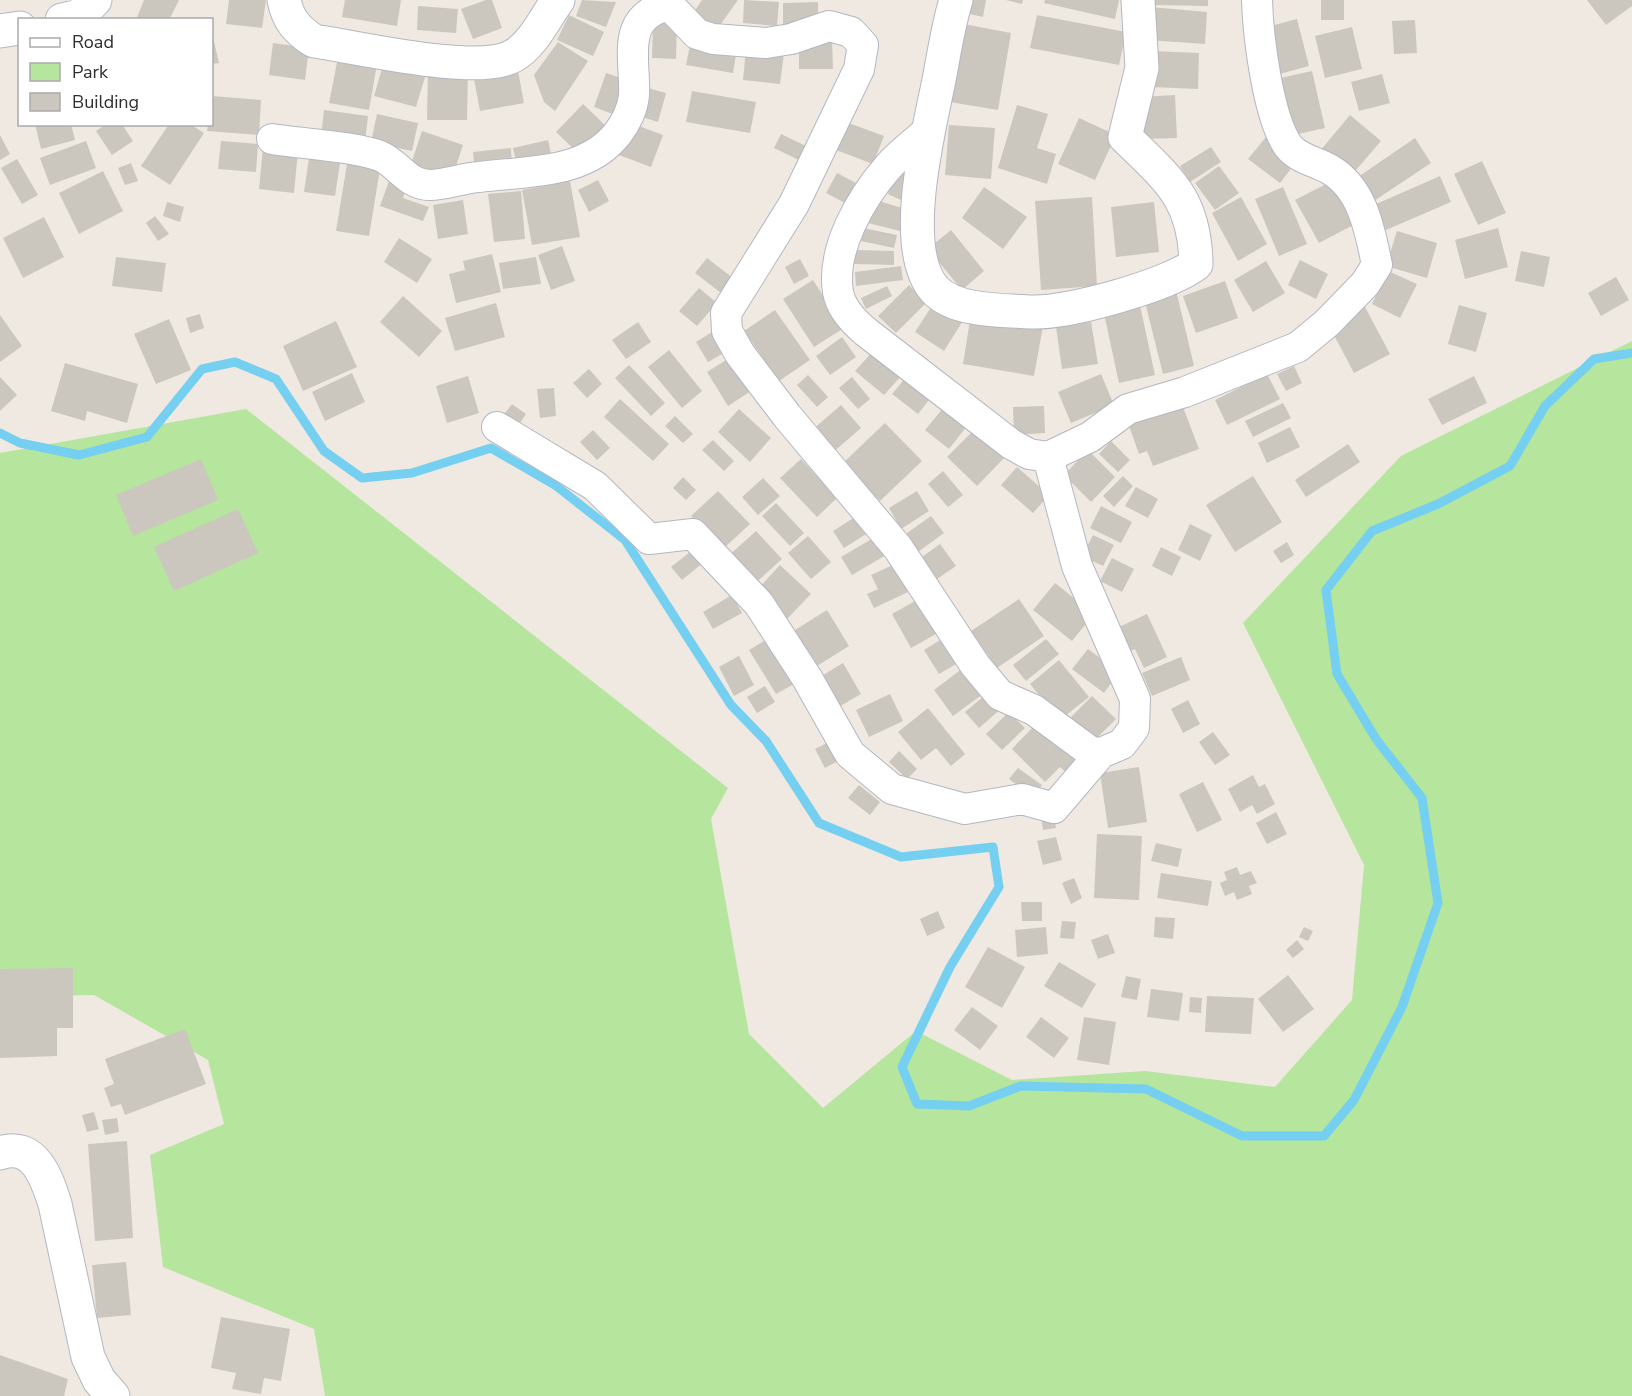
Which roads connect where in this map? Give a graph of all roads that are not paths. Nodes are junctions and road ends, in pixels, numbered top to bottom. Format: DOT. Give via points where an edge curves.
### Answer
graph roads {
  1 [pos="95,0"];
  2 [pos="284,0"];
  3 [pos="558,0"];
  4 [pos="956,0"];
  5 [pos="1138,0"];
  6 [pos="1257,0"];
  7 [pos="70,18"];
  8 [pos="18,28"];
  9 [pos="0,31"];
  10 [pos="929,129"];
  11 [pos="272,139"];
  12 [pos="497,427"];
  13 [pos="1048,457"];
  14 [pos="1101,753"];
  15 [pos="0,1153"];
  16 [pos="113,1396"];
  1 -- 7 [label="street" via="79,16"];
  2 -- 3 [label="street" via="286,12 298,31 314,41 456,63 485,63 513,56 525,46"];
  4 -- 10 [label="street"];
  5 -- 10 [label="street" via="1143,68 1125,137 1170,180 1188,212 1196,236 1196,264 1183,274 1046,313 966,306 936,290 919,246 918,193"];
  6 -- 13 [label="street" via="1258,28 1278,125 1290,148 1330,170 1361,205 1377,265 1365,284 1298,347 1185,392 1128,409 1090,437"];
  8 -- 9 [label="street"];
  10 -- 13 [label="street" via="888,167 846,235 837,265 838,293 850,319 866,332 1011,444 1029,454"];
  11 -- 14 [label="street" via="381,156 420,184 546,170 588,159 618,133 634,97 632,44 640,22 658,8 669,5 697,34 730,42 791,39 829,26 858,38 863,55 846,98 794,204 731,304 725,320 727,331 787,416 898,548 975,665 1000,695 1034,710 1091,753"];
  12 -- 14 [label="street" via="595,486 649,539 693,534 759,604 850,754 892,789 965,809 1022,799 1054,808"];
  13 -- 14 [label="street" via="1077,566 1135,699 1134,728 1122,744"];
  15 -- 16 [label="street" via="23,1153 38,1162 43,1172 55,1204 88,1357 99,1380"];
}
